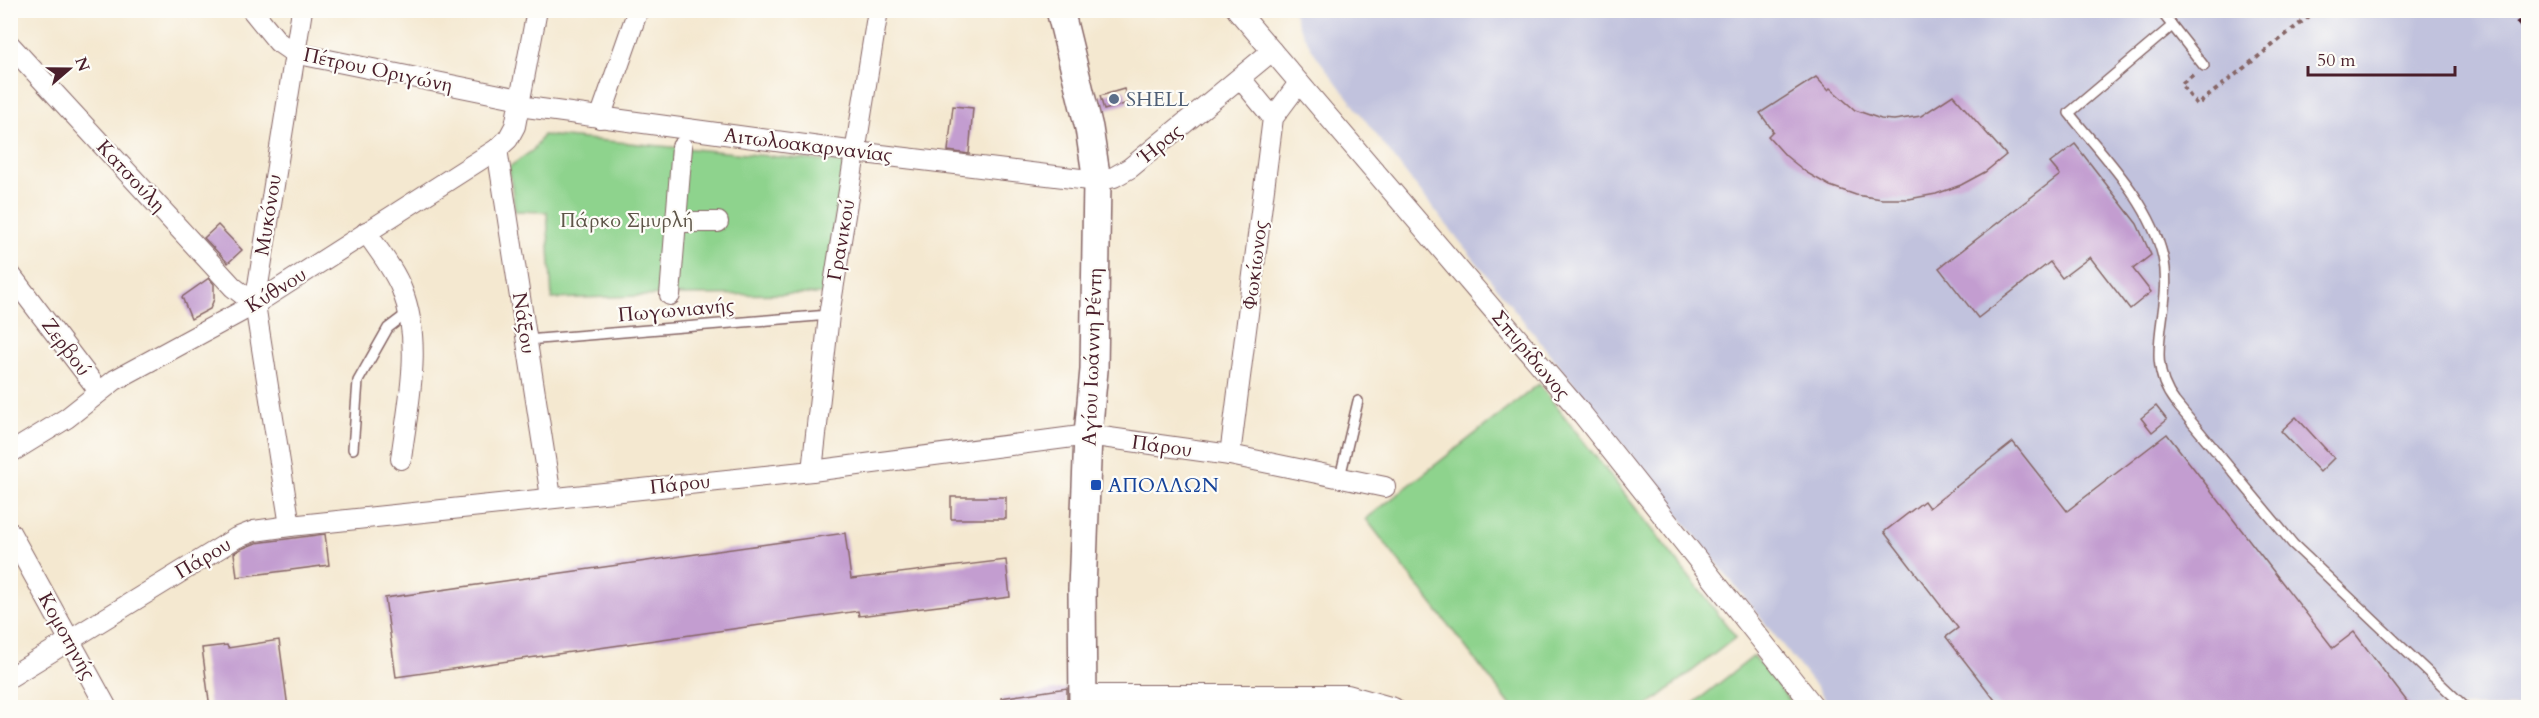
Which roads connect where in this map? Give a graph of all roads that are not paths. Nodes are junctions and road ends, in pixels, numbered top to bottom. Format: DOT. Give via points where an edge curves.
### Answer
graph roads {
  1 [pos="252,10"];
  2 [pos="302,10"];
  3 [pos="537,10"];
  4 [pos="638,10"];
  5 [pos="878,10"];
  6 [pos="1060,10"];
  7 [pos="1237,10"];
  8 [pos="2160,10"];
  9 [pos="2172,26"];
  10 [pos="10,45"];
  11 [pos="1272,51"];
  12 [pos="294,53"];
  13 [pos="2204,66"];
  14 [pos="1241,79"];
  15 [pos="1299,83"];
  16 [pos="520,102"];
  17 [pos="600,117"];
  18 [pos="1274,118"];
  19 [pos="682,147"];
  20 [pos="497,149"];
  21 [pos="856,152"];
  22 [pos="1097,181"];
  23 [pos="677,222"];
  24 [pos="718,222"];
  25 [pos="366,232"];
  26 [pos="10,274"];
  27 [pos="670,295"];
  28 [pos="255,304"];
  29 [pos="409,312"];
  30 [pos="829,315"];
  31 [pos="527,340"];
  32 [pos="99,391"];
  33 [pos="1358,401"];
  34 [pos="1088,435"];
  35 [pos="353,449"];
  36 [pos="10,453"];
  37 [pos="1230,455"];
  38 [pos="401,459"];
  39 [pos="812,471"];
  40 [pos="1340,477"];
  41 [pos="1385,487"];
  42 [pos="551,497"];
  43 [pos="290,526"];
  44 [pos="10,532"];
  45 [pos="70,641"];
  46 [pos="10,677"];
  47 [pos="1082,701"];
  48 [pos="107,708"];
  49 [pos="1394,708"];
  50 [pos="1815,708"];
  51 [pos="2466,708"];
  1 -- 12 [label="street, Πέτρου Οριγώνη" via="278,42"];
  2 -- 12 [label="street, Μυκόνου"];
  3 -- 16 [label="street"];
  4 -- 17 [label="street"];
  5 -- 21 [label="street, Γρανικού"];
  6 -- 22 [label="street, Αγίου Ιωάννη Ρέντη" via="1091,112"];
  7 -- 11 [label="street, Σπυρίδωνος"];
  8 -- 9 [label="lane"];
  9 -- 13 [label="lane"];
  9 -- 51 [label="lane" via="2069,113 2146,211 2157,236 2166,281 2157,346 2162,382 2294,544"];
  10 -- 28 [label="street, Κατσούλη" via="233,287"];
  11 -- 14 [label="street, Ήρας"];
  11 -- 15 [label="street, Σπυρίδωνος"];
  12 -- 16 [label="street, Πέτρου Οριγώνη"];
  12 -- 28 [label="street, Μυκόνου"];
  14 -- 18 [label="street"];
  14 -- 22 [label="street, Ήρας" via="1130,168"];
  15 -- 18 [label="street, Φωκίωνος"];
  15 -- 50 [label="street, Σπυρίδωνος" via="1582,416"];
  16 -- 17 [label="street, Αιτωλοακαρνανίας"];
  16 -- 20 [label="street, Κύθνου" via="513,130"];
  17 -- 21 [label="street, Αιτωλοακαρνανίας"];
  18 -- 37 [label="street, Φωκίωνος"];
  19 -- 23 [label="street"];
  20 -- 25 [label="street, Κύθνου"];
  20 -- 31 [label="street, Νάξου"];
  21 -- 22 [label="street, Αιτωλοακαρνανίας"];
  21 -- 30 [label="street, Γρανικού"];
  22 -- 34 [label="street, Αγίου Ιωάννη Ρέντη" via="1094,370"];
  23 -- 24 [label="street"];
  23 -- 27 [label="street"];
  25 -- 28 [label="street, Κύθνου"];
  25 -- 29 [label="street" via="394,274"];
  26 -- 32 [label="street, Ζερβού"];
  28 -- 32 [label="street, Κύθνου"];
  28 -- 43 [label="street, Μυκόνου"];
  29 -- 35 [label="lane" via="388,328 358,381"];
  29 -- 38 [label="street" via="412,366"];
  30 -- 31 [label="lane, Πωγωνιανής"];
  30 -- 39 [label="street, Γρανικού"];
  31 -- 42 [label="street, Νάξου"];
  32 -- 36 [label="street, Κύθνου" via="67,418"];
  33 -- 40 [label="lane"];
  34 -- 37 [label="street, Πάρου"];
  34 -- 39 [label="street, Πάρου"];
  34 -- 47 [label="street, Αγίου Ιωάννη Ρέντη"];
  37 -- 40 [label="street, Πάρου"];
  39 -- 42 [label="street, Πάρου"];
  40 -- 41 [label="street, Πάρου"];
  42 -- 43 [label="street, Πάρου"];
  43 -- 45 [label="street, Πάρου" via="236,538"];
  44 -- 45 [label="street, Κομοτηνής"];
  45 -- 46 [label="street, Πάρου"];
  45 -- 48 [label="street, Κομοτηνής"];
  47 -- 49 [label="street" via="1348,695"];
}
